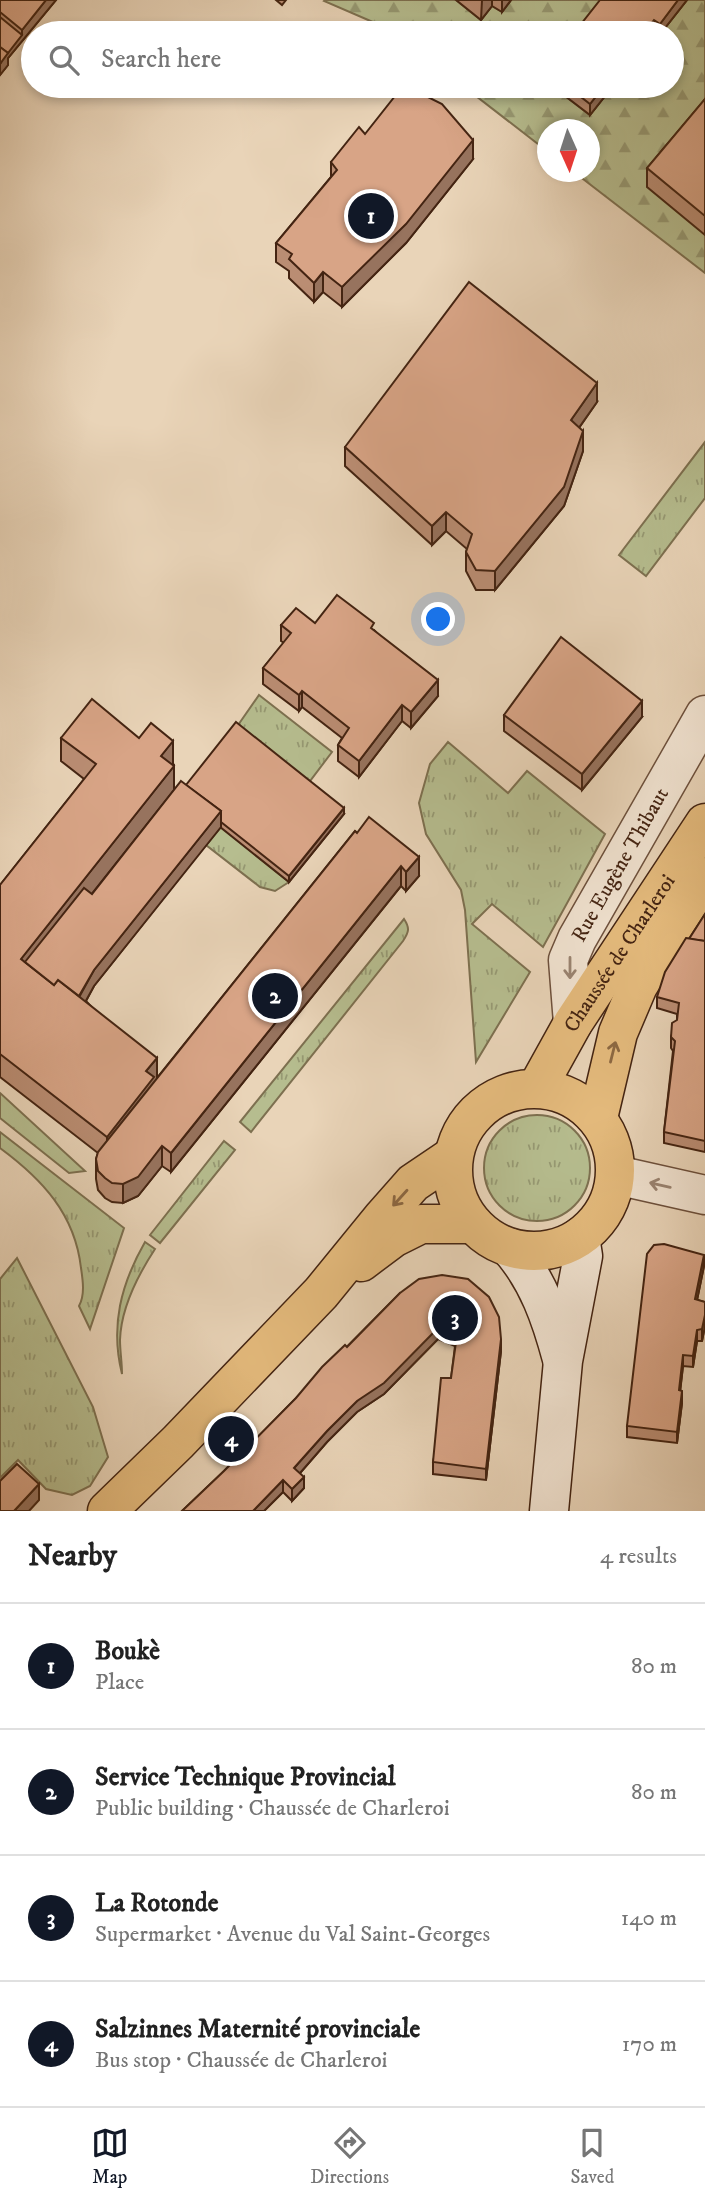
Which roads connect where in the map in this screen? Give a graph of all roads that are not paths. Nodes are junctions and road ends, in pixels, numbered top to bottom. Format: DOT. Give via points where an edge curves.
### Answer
graph roads {
  1 [pos="705,715"];
  2 [pos="705,823"];
  3 [pos="705,877"];
  4 [pos="573,1023"];
  5 [pos="537,1088"];
  6 [pos="598,1118"];
  7 [pos="453,1156"];
  8 [pos="616,1175"];
  9 [pos="705,1195"];
  10 [pos="473,1224"];
  11 [pos="580,1237"];
  12 [pos="510,1248"];
  13 [pos="321,1293"];
  14 [pos="563,1361"];
  15 [pos="107,1511"];
  16 [pos="549,1511"];
  1 -- 4 [label="street, Rue Eugène Thibaut, one-way" via="577,939 568,960"];
  2 -- 4 [label="main road, Chaussée de Charleroi"];
  6 -- 3 [label="main road, Chaussée de Charleroi, one-way" via="618,1033 638,986"];
  4 -- 5 [label="main road, Chaussée de Charleroi"];
  5 -- 6 [label="main road" via="571,1097"];
  5 -- 7 [label="main road" via="505,1094 477,1111"];
  6 -- 8 [label="main road" via="613,1148"];
  7 -- 10 [label="main road" via="453,1181"];
  7 -- 13 [label="main road, one-way" via="413,1183"];
  9 -- 8 [label="street, one-way"];
  8 -- 11 [label="main road" via="611,1199"];
  10 -- 12 [label="main road"];
  10 -- 13 [label="main road" via="421,1224 394,1238"];
  11 -- 12 [label="main road" via="534,1251"];
  11 -- 14 [label="street" via="583,1256"];
  12 -- 14 [label="street" via="526,1266 552,1320"];
  13 -- 15 [label="main road"];
  14 -- 16 [label="street"];
}
